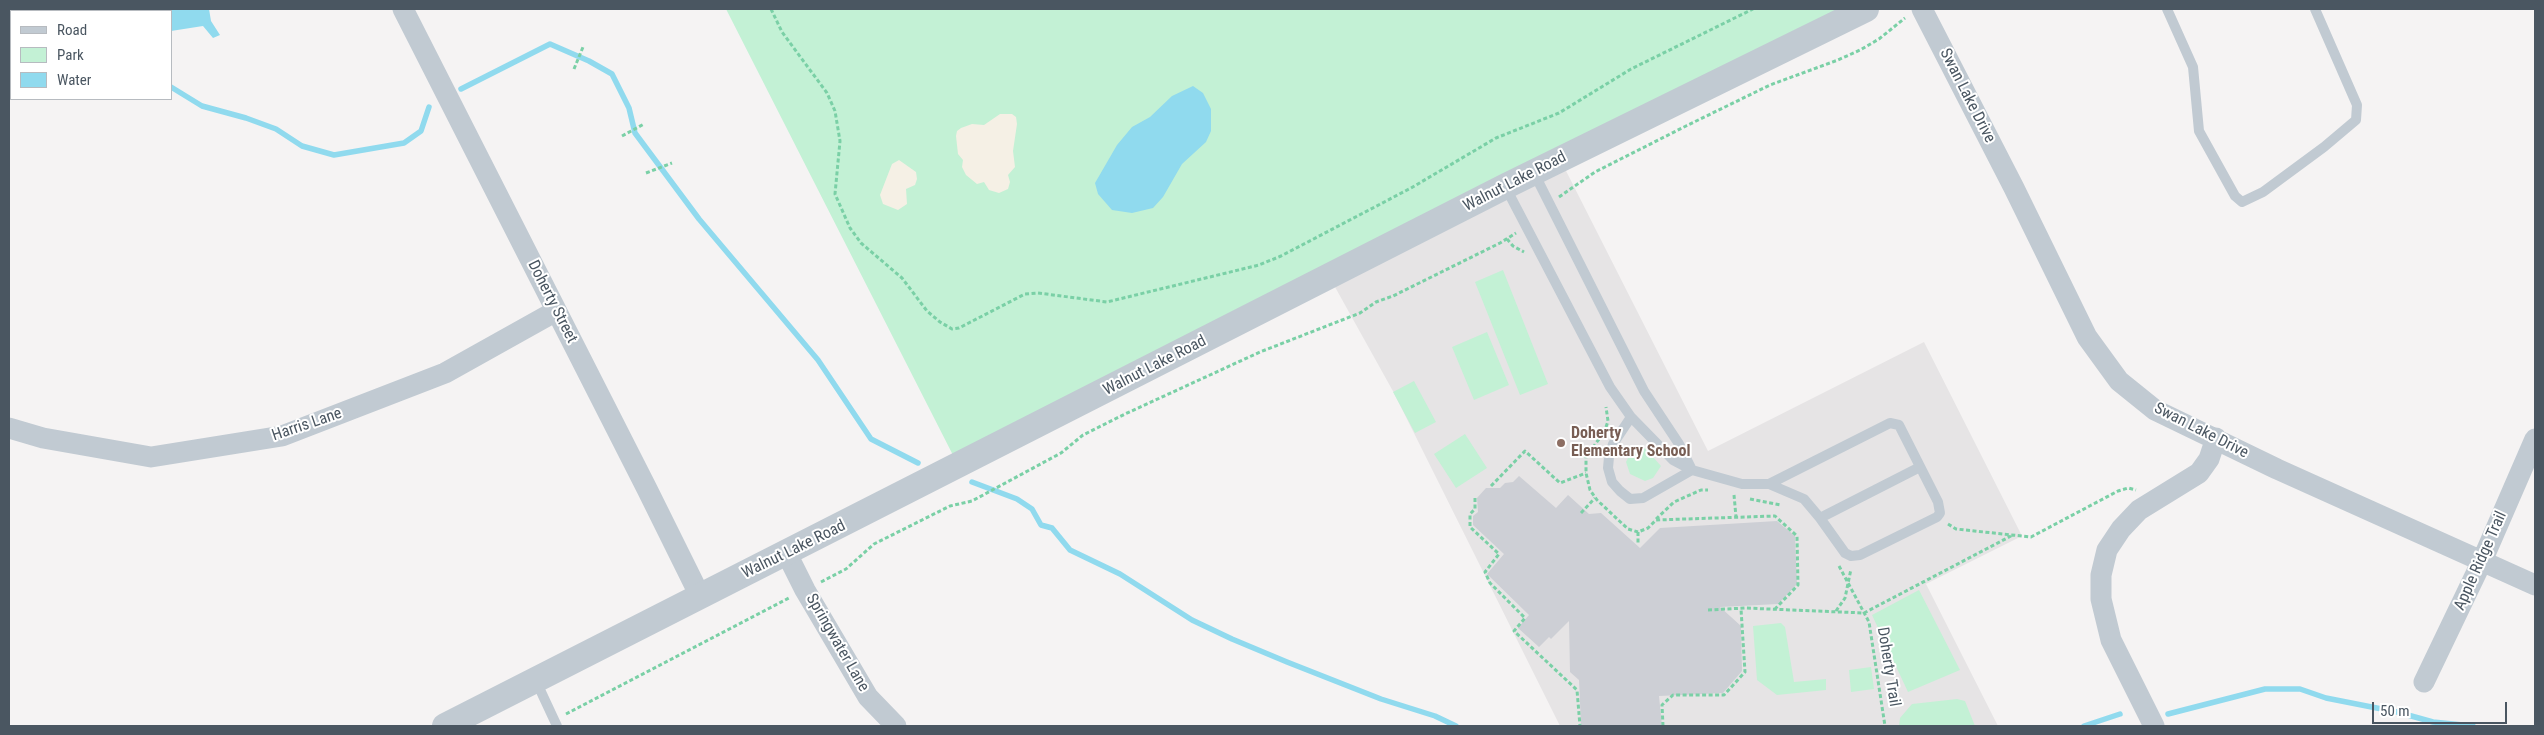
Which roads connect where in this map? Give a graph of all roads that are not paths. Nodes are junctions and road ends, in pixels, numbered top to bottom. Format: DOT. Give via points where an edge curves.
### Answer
graph roads {
  1 [pos="402,9"];
  2 [pos="1866,9"];
  3 [pos="1922,9"];
  4 [pos="2167,9"];
  5 [pos="2315,9"];
  6 [pos="1534,172"];
  7 [pos="1506,186"];
  8 [pos="556,311"];
  9 [pos="1631,417"];
  10 [pos="9,428"];
  11 [pos="2216,438"];
  12 [pos="2535,439"];
  13 [pos="1920,467"];
  14 [pos="1692,470"];
  15 [pos="1769,484"];
  16 [pos="1820,518"];
  17 [pos="787,554"];
  18 [pos="2482,561"];
  19 [pos="2535,585"];
  20 [pos="700,596"];
  21 [pos="536,681"];
  22 [pos="2424,682"];
  23 [pos="555,724"];
  24 [pos="445,726"];
  25 [pos="896,726"];
  26 [pos="2154,726"];
  1 -- 8 [label="street, Doherty Street"];
  2 -- 6 [label="street, Walnut Lake Road"];
  3 -- 11 [label="street, Swan Lake Drive" via="2087,337 2119,382 2155,410"];
  4 -- 5 [label="lane" via="2193,67 2199,131 2235,196 2242,202 2263,192 2356,120 2357,104"];
  6 -- 7 [label="street, Walnut Lake Road"];
  6 -- 14 [label="lane" via="1644,391"];
  7 -- 9 [label="lane" via="1610,387"];
  7 -- 17 [label="street, Walnut Lake Road"];
  8 -- 10 [label="street, Harris Lane" via="445,373 282,436 151,457 43,438"];
  8 -- 20 [label="street, Doherty Street"];
  9 -- 14 [label="lane" via="1673,460"];
  9 -- 14 [label="lane" via="1613,444 1608,468 1612,482 1630,499 1642,498"];
  11 -- 18 [label="street, Swan Lake Drive" via="2277,469"];
  11 -- 26 [label="street" via="2210,459 2199,473 2139,510 2121,529 2107,550 2101,575 2101,599 2111,640"];
  12 -- 18 [label="street, Apple Ridge Trail"];
  13 -- 15 [label="lane" via="1899,425 1890,423"];
  13 -- 16 [label="lane"];
  13 -- 16 [label="lane" via="1938,502 1940,513 1937,517 1853,556 1845,553"];
  14 -- 15 [label="lane" via="1742,484"];
  15 -- 16 [label="lane" via="1804,499"];
  17 -- 20 [label="street, Walnut Lake Road"];
  17 -- 25 [label="street, Springwater Lane" via="868,697"];
  18 -- 19 [label="street, Swan Lake Drive"];
  18 -- 22 [label="street, Apple Ridge Trail"];
  20 -- 21 [label="street, Walnut Lake Road"];
  21 -- 23 [label="lane"];
  21 -- 24 [label="street, Walnut Lake Road"];
}
